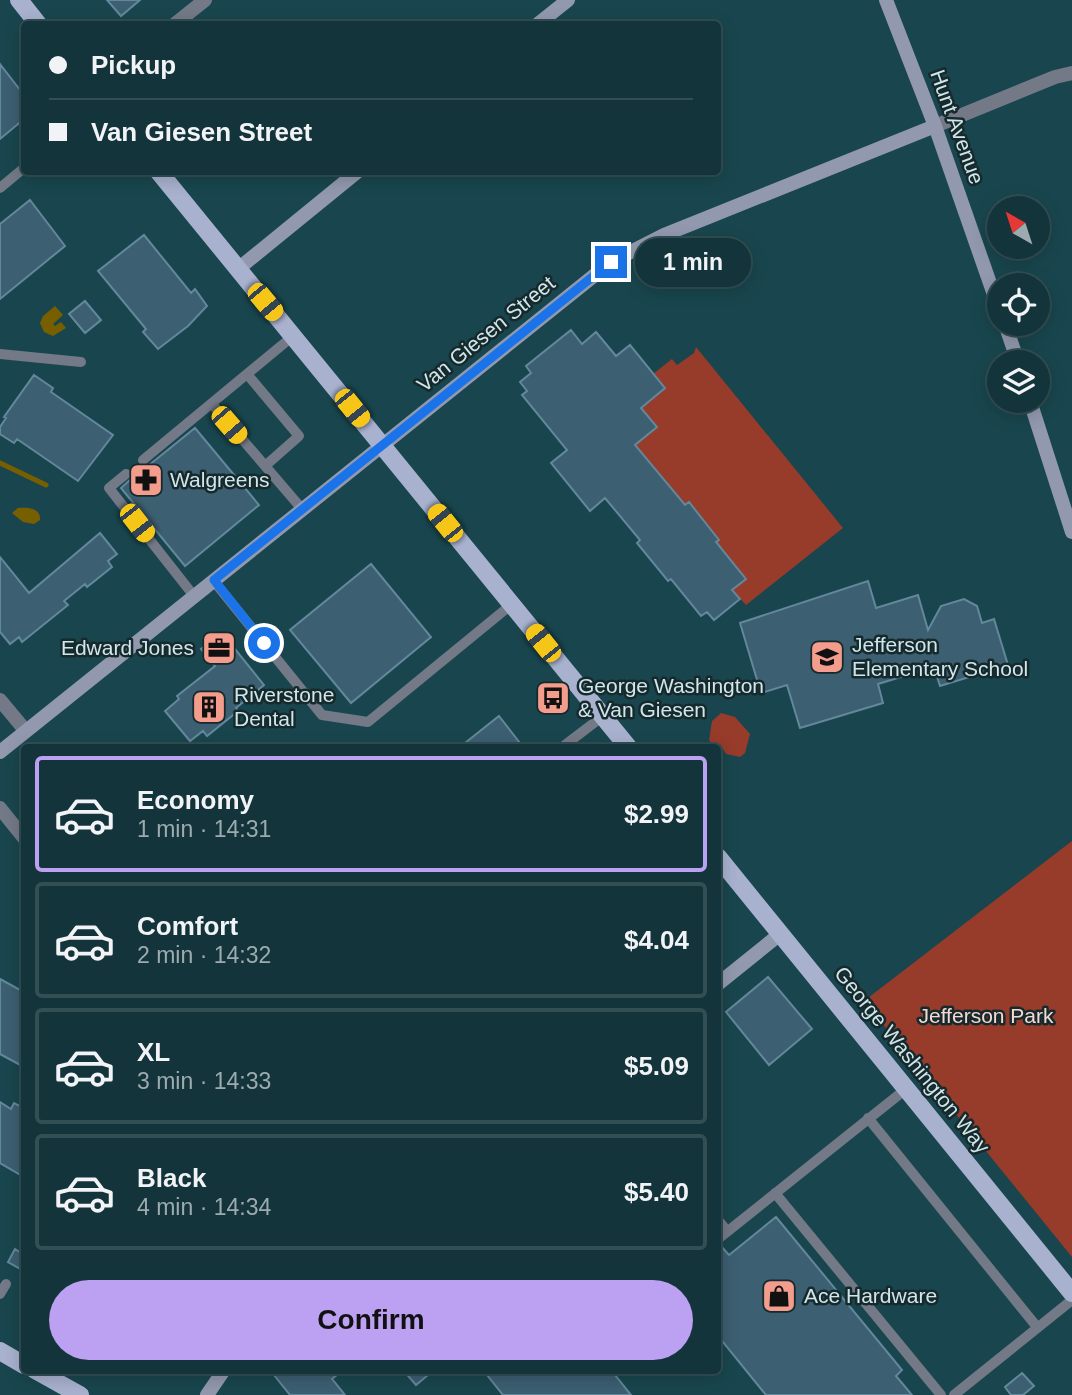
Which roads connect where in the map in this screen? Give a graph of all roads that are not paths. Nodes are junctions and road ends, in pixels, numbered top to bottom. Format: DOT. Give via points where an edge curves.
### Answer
graph roads {
  1 [pos="19,0"];
  2 [pos="205,0"];
  3 [pos="568,0"];
  4 [pos="886,0"];
  5 [pos="36,21"];
  6 [pos="179,21"];
  7 [pos="542,21"];
  8 [pos="1072,73"];
  9 [pos="935,126"];
  10 [pos="21,170"];
  11 [pos="161,175"];
  12 [pos="354,175"];
  13 [pos="0,188"];
  14 [pos="238,269"];
  15 [pos="987,275"];
  16 [pos="293,336"];
  17 [pos="0,354"];
  18 [pos="80,362"];
  19 [pos="247,374"];
  20 [pos="212,404"];
  21 [pos="1034,413"];
  22 [pos="382,444"];
  23 [pos="143,460"];
  24 [pos="265,466"];
  25 [pos="125,474"];
  26 [pos="302,509"];
  27 [pos="1072,533"];
  28 [pos="214,580"];
  29 [pos="194,596"];
  30 [pos="512,604"];
  31 [pos="0,700"];
  32 [pos="603,716"];
  33 [pos="25,730"];
  34 [pos="566,744"];
  35 [pos="626,744"];
  36 [pos="0,751"];
  37 [pos="0,808"];
  38 [pos="21,834"];
  39 [pos="721,861"];
  40 [pos="780,934"];
  41 [pos="721,982"];
  42 [pos="906,1089"];
  43 [pos="868,1118"];
  44 [pos="775,1193"];
  45 [pos="722,1235"];
  46 [pos="1072,1293"];
  47 [pos="1072,1300"];
  48 [pos="1037,1327"];
  49 [pos="0,1351"];
  50 [pos="21,1363"];
  51 [pos="41,1374"];
  52 [pos="217,1374"];
  53 [pos="80,1395"];
  54 [pos="207,1395"];
  55 [pos="942,1395"];
  56 [pos="954,1395"];
  1 -- 5 [label="main road"];
  2 -- 6 [label="street"];
  3 -- 7 [label="street"];
  4 -- 9 [label="street, Hunt Avenue"];
  8 -- 9 [label="street, Van Giesen Street"];
  9 -- 15 [label="street, Hunt Avenue"];
  9 -- 22 [label="street, Van Giesen Street" via="652,240 611,262"];
  10 -- 13 [label="lane"];
  11 -- 14 [label="main road"];
  12 -- 14 [label="street"];
  14 -- 16 [label="main road"];
  16 -- 19 [label="lane"];
  16 -- 22 [label="main road"];
  17 -- 18 [label="lane"];
  19 -- 20 [label="lane"];
  19 -- 24 [label="lane" via="299,436"];
  20 -- 23 [label="lane"];
  20 -- 24 [label="lane"];
  21 -- 27 [label="street"];
  22 -- 26 [label="street, Van Giesen Street"];
  22 -- 30 [label="main road"];
  24 -- 26 [label="lane"];
  25 -- 29 [label="lane" via="108,488"];
  26 -- 28 [label="street, Van Giesen Street"];
  28 -- 29 [label="street, Van Giesen Street"];
  28 -- 30 [label="lane" via="321,715 368,722"];
  29 -- 33 [label="street, Van Giesen Street"];
  30 -- 32 [label="main road"];
  31 -- 33 [label="street"];
  32 -- 34 [label="lane"];
  32 -- 35 [label="main road"];
  33 -- 36 [label="street, Van Giesen Street"];
  37 -- 38 [label="street"];
  39 -- 40 [label="main road, George Washington Way"];
  40 -- 41 [label="street"];
  40 -- 42 [label="main road, George Washington Way"];
  42 -- 43 [label="lane"];
  42 -- 46 [label="main road, George Washington Way"];
  43 -- 44 [label="lane"];
  43 -- 48 [label="lane"];
  44 -- 45 [label="lane"];
  44 -- 55 [label="lane"];
  47 -- 48 [label="lane"];
  48 -- 56 [label="lane"];
  49 -- 50 [label="main road"];
  51 -- 53 [label="main road"];
  52 -- 54 [label="street"];
}
